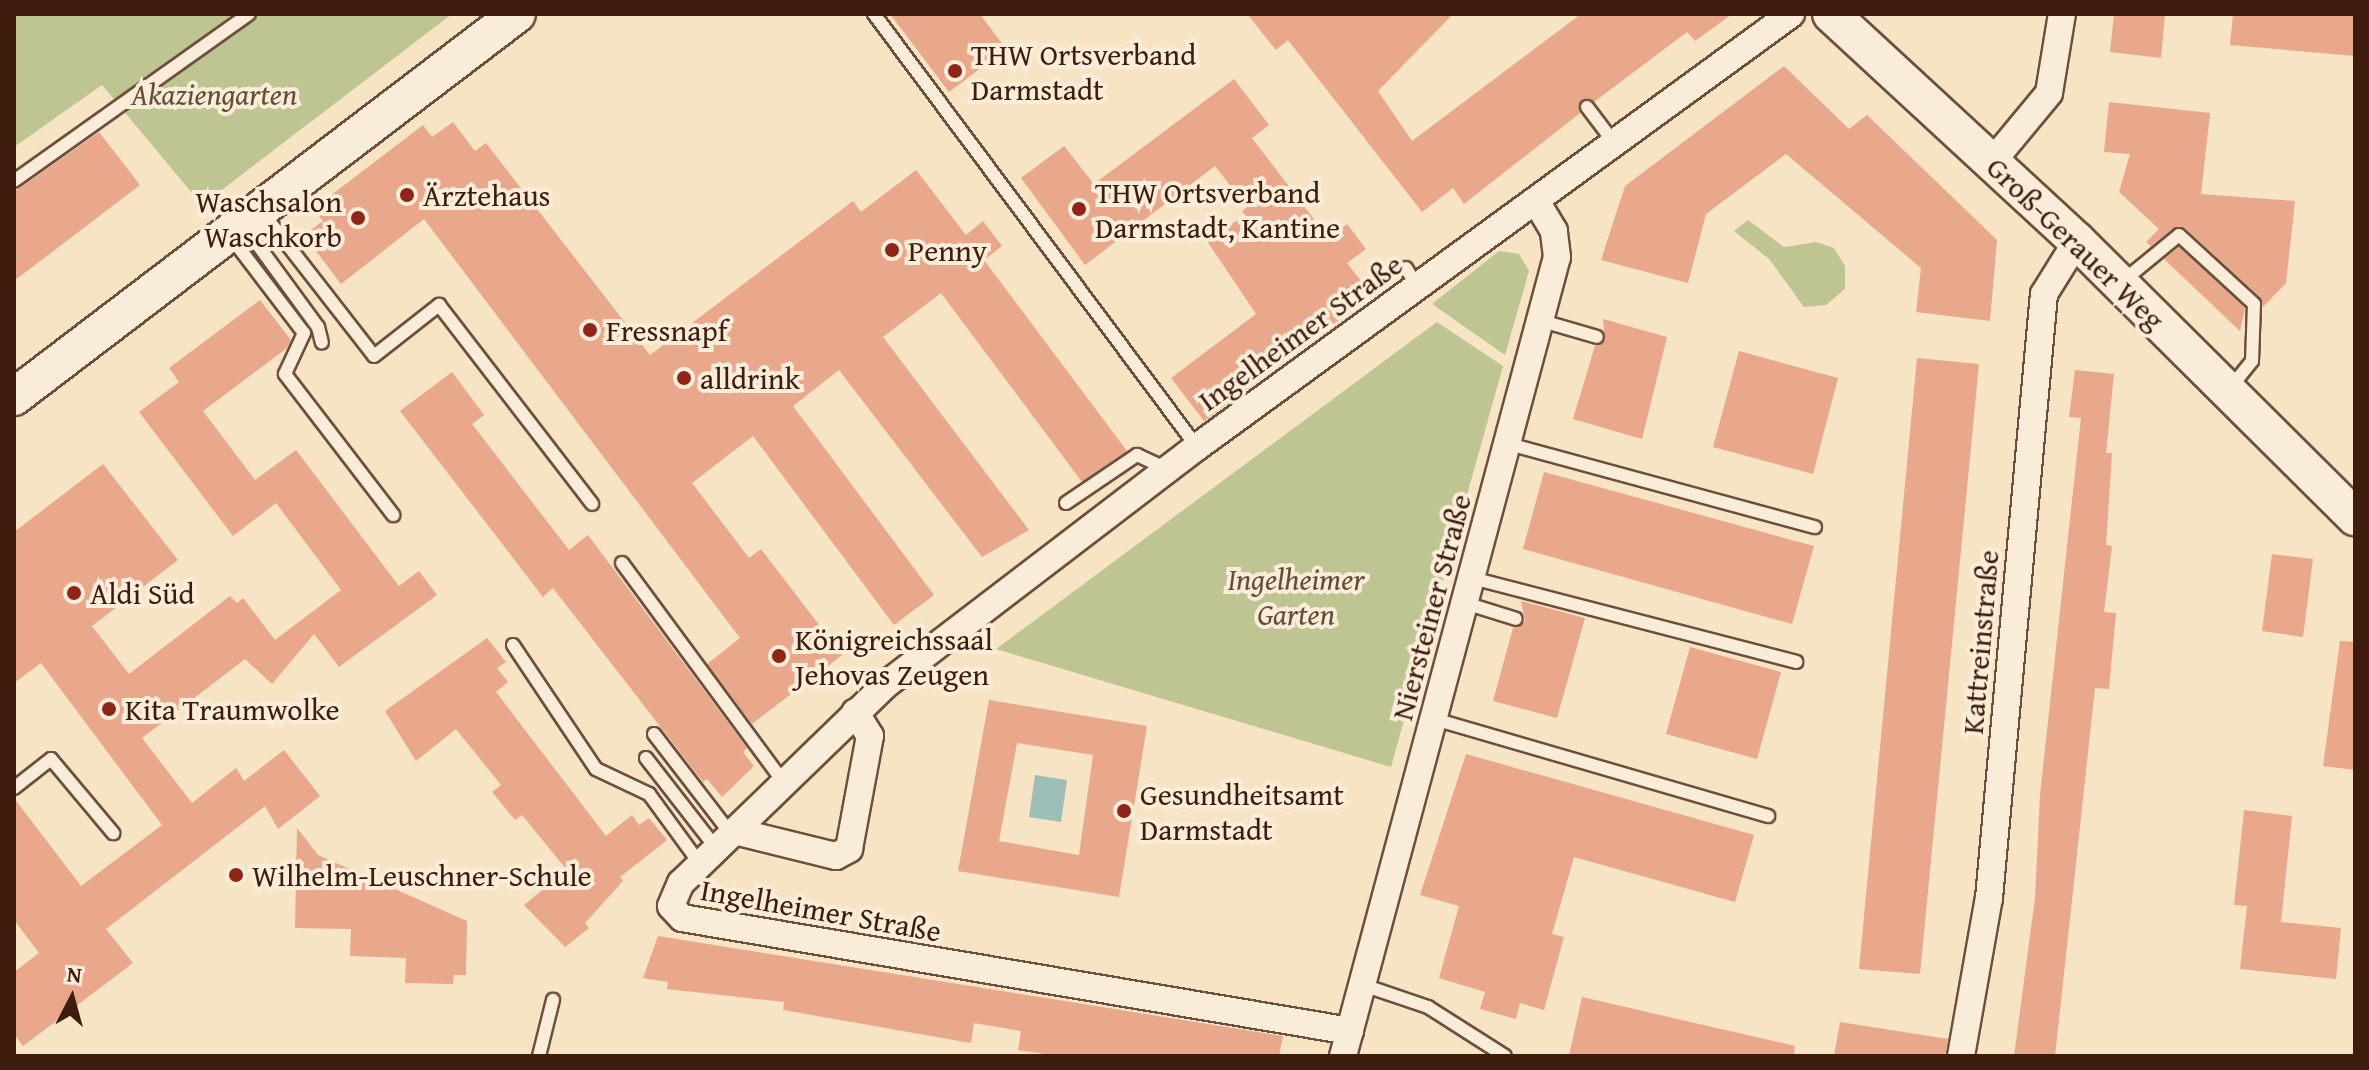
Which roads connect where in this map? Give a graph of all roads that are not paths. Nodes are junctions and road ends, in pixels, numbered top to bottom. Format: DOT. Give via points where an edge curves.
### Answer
graph roads {
  1 [pos="249,14"];
  2 [pos="517,14"];
  3 [pos="874,14"];
  4 [pos="1791,14"];
  5 [pos="1831,14"];
  6 [pos="2062,14"];
  7 [pos="1587,107"];
  8 [pos="1615,144"];
  9 [pos="1992,162"];
  10 [pos="14,181"];
  11 [pos="1537,203"];
  12 [pos="243,222"];
  13 [pos="2077,241"];
  14 [pos="2120,284"];
  15 [pos="1542,321"];
  16 [pos="1597,337"];
  17 [pos="322,343"];
  18 [pos="2229,390"];
  19 [pos="14,397"];
  20 [pos="1509,444"];
  21 [pos="1197,447"];
  22 [pos="1169,470"];
  23 [pos="2319,475"];
  24 [pos="2355,491"];
  25 [pos="1066,503"];
  26 [pos="592,504"];
  27 [pos="393,515"];
  28 [pos="2355,517"];
  29 [pos="1815,527"];
  30 [pos="622,563"];
  31 [pos="1469,590"];
  32 [pos="1516,619"];
  33 [pos="513,645"];
  34 [pos="1796,662"];
  35 [pos="855,712"];
  36 [pos="1434,719"];
  37 [pos="654,734"];
  38 [pos="646,758"];
  39 [pos="784,783"];
  40 [pos="14,788"];
  41 [pos="1768,816"];
  42 [pos="113,833"];
  43 [pos="720,844"];
  44 [pos="1016,978"];
  45 [pos="1363,985"];
  46 [pos="553,1000"];
  47 [pos="1347,1043"];
  48 [pos="539,1056"];
  49 [pos="1505,1056"];
  50 [pos="1961,1056"];
  1 -- 10 [label="lane"];
  2 -- 12 [label="main road"];
  3 -- 21 [label="lane"];
  4 -- 8 [label="street, Ingelheimer Straße"];
  5 -- 9 [label="main road, Groß-Gerauer Weg"];
  6 -- 9 [label="street" via="2056,70 2044,103"];
  7 -- 8 [label="lane"];
  8 -- 11 [label="street, Ingelheimer Straße"];
  9 -- 13 [label="main road, Groß-Gerauer Weg"];
  11 -- 15 [label="street, Niersteiner Straße" via="1558,247"];
  11 -- 21 [label="street, Ingelheimer Straße" via="1412,277"];
  12 -- 17 [label="lane" via="318,327"];
  12 -- 19 [label="main road"];
  12 -- 26 [label="lane" via="374,356 439,305"];
  12 -- 27 [label="lane" via="304,333 285,374"];
  13 -- 14 [label="main road, Groß-Gerauer Weg"];
  13 -- 50 [label="street, Kattreinstraße" via="2044,294 1989,898"];
  14 -- 18 [label="main road, Groß-Gerauer Weg"];
  14 -- 18 [label="lane" via="2179,235 2254,304 2252,361"];
  15 -- 16 [label="lane"];
  15 -- 20 [label="street, Niersteiner Straße"];
  18 -- 23 [label="main road, Groß-Gerauer Weg"];
  20 -- 29 [label="lane"];
  20 -- 31 [label="street, Niersteiner Straße"];
  21 -- 22 [label="street, Ingelheimer Straße"];
  22 -- 25 [label="lane" via="1137,455"];
  22 -- 35 [label="street, Ingelheimer Straße"];
  23 -- 24 [label="main road, Groß-Gerauer Weg"];
  23 -- 28 [label="main road, Groß-Gerauer Weg"];
  30 -- 39 [label="lane"];
  31 -- 32 [label="lane"];
  31 -- 34 [label="lane"];
  31 -- 36 [label="street, Niersteiner Straße"];
  33 -- 43 [label="lane" via="596,769 649,794"];
  35 -- 39 [label="street, Ingelheimer Straße"];
  35 -- 43 [label="street, Ingelheimer Straße" via="870,736 849,849 836,856"];
  36 -- 41 [label="lane"];
  36 -- 45 [label="street, Niersteiner Straße"];
  37 -- 43 [label="lane"];
  38 -- 43 [label="lane"];
  39 -- 43 [label="street, Ingelheimer Straße"];
  40 -- 42 [label="lane" via="51,759"];
  43 -- 44 [label="street, Ingelheimer Straße" via="681,883 671,906 682,918"];
  44 -- 47 [label="street, Niersteiner Straße"];
  45 -- 47 [label="street, Niersteiner Straße"];
  45 -- 49 [label="lane" via="1428,1007"];
  46 -- 48 [label="lane"];
}
